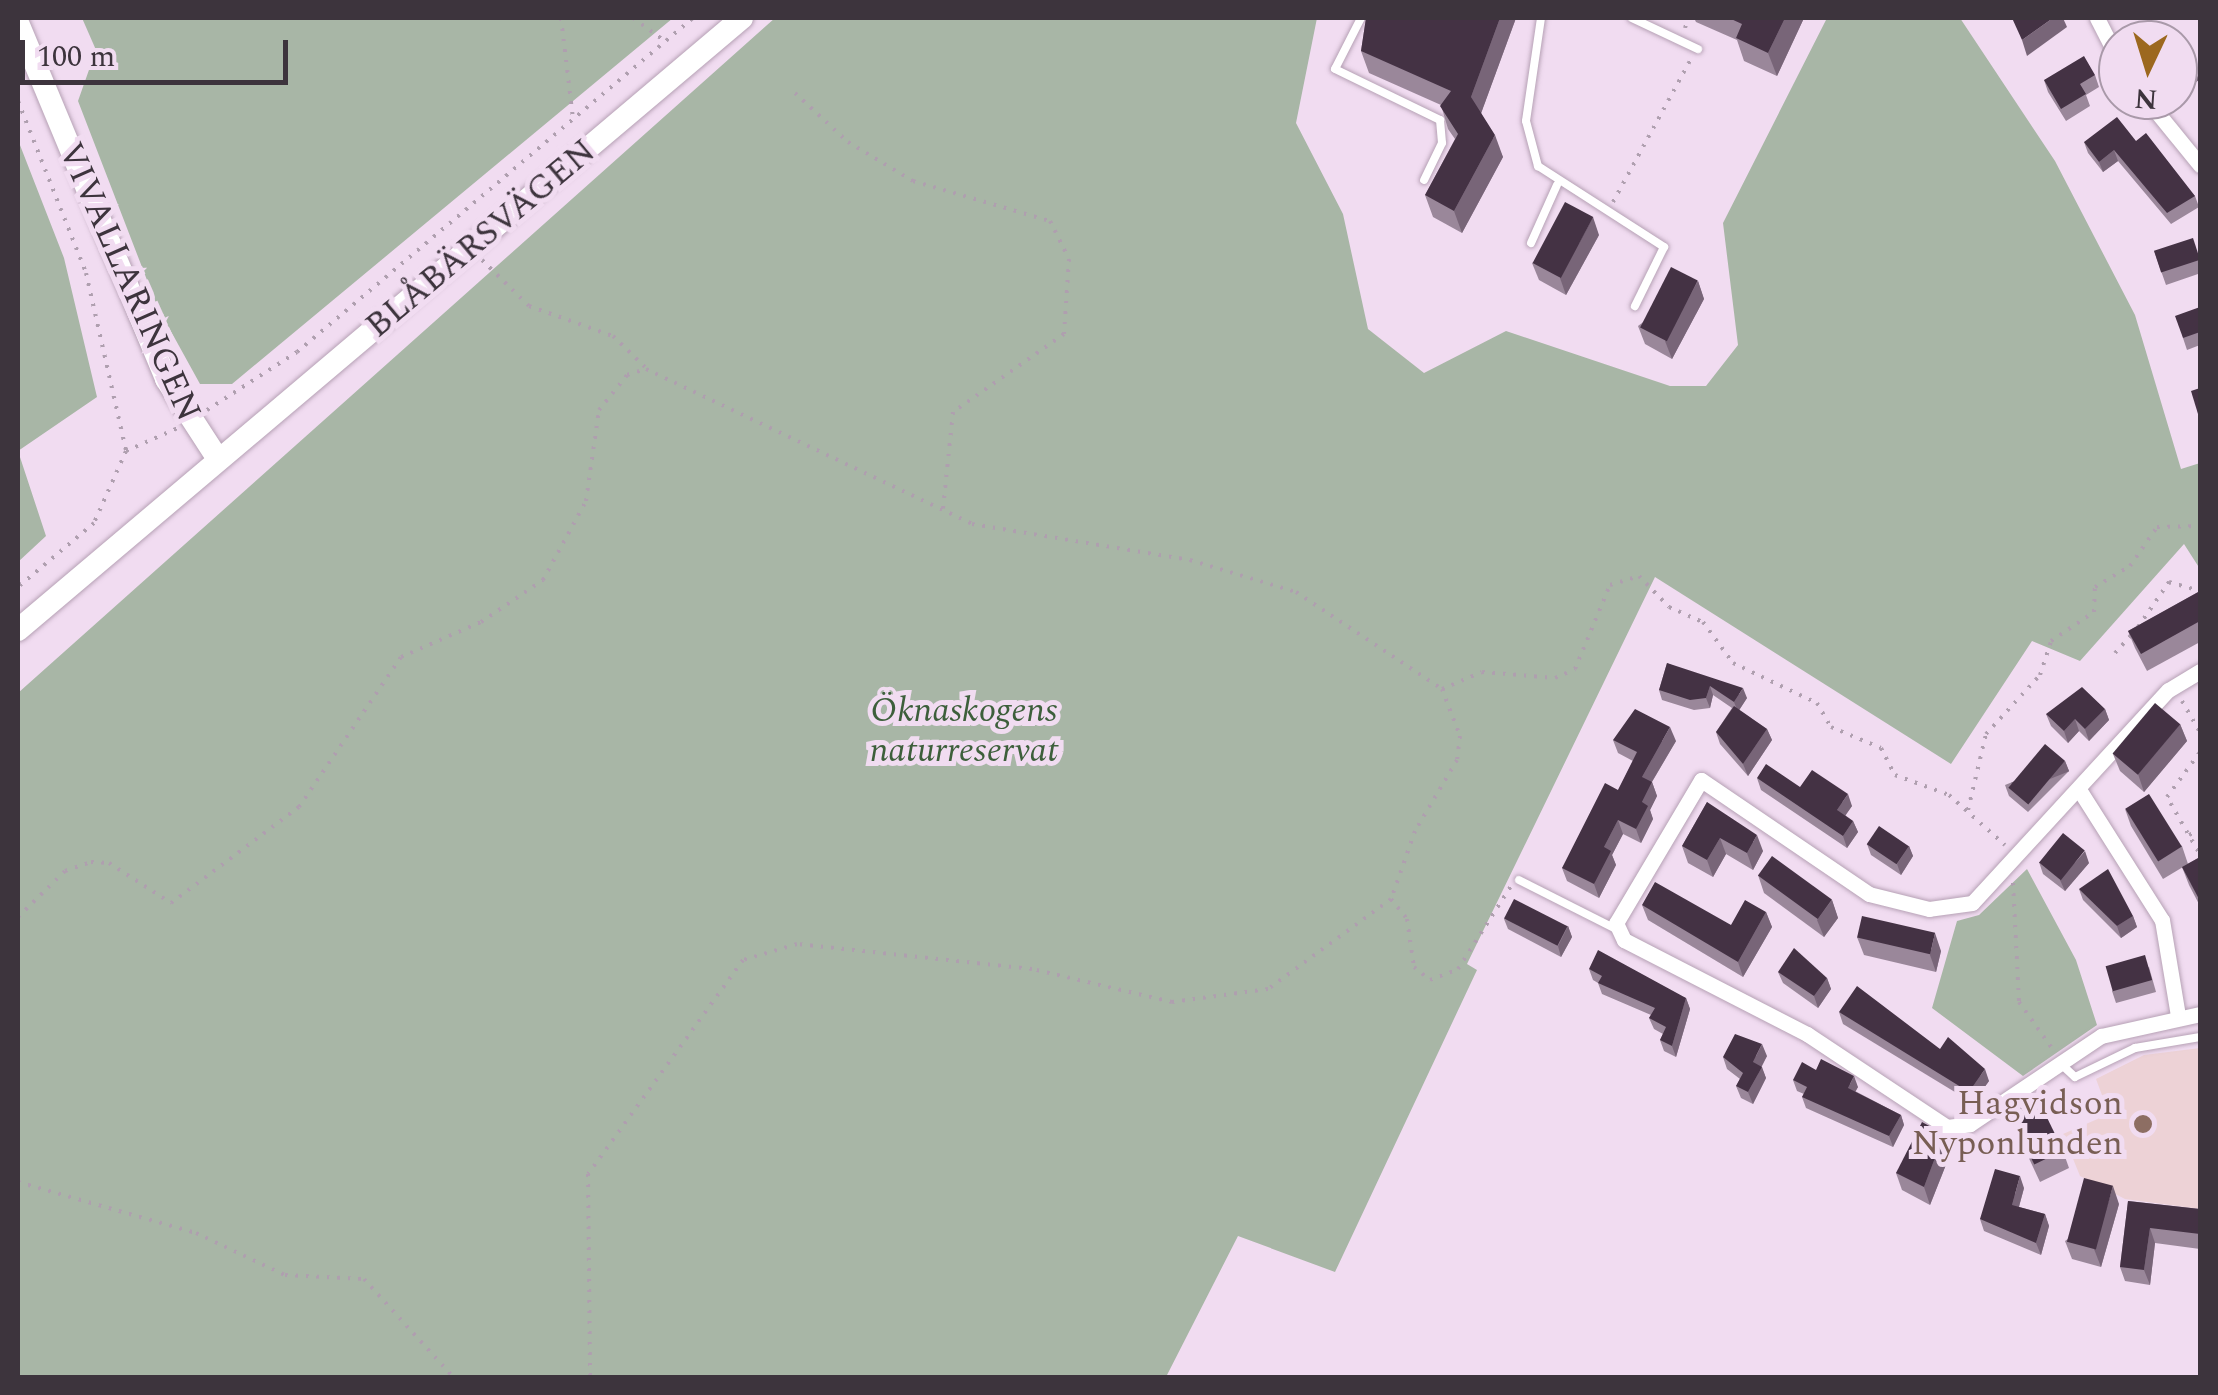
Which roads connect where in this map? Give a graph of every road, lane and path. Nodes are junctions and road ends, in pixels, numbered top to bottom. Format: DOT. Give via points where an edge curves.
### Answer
graph roads {
  1 [pos="561,18"];
  2 [pos="633,18"];
  3 [pos="693,18"];
  4 [pos="742,18"];
  5 [pos="1361,18"];
  6 [pos="1542,18"];
  7 [pos="1632,18"];
  8 [pos="18,23"];
  9 [pos="665,41"];
  10 [pos="1698,49"];
  11 [pos="796,93"];
  12 [pos="18,102"];
  13 [pos="574,118"];
  14 [pos="2163,120"];
  15 [pos="2200,166"];
  16 [pos="1424,180"];
  17 [pos="1558,185"];
  18 [pos="1607,214"];
  19 [pos="476,241"];
  20 [pos="1531,243"];
  21 [pos="1635,306"];
  22 [pos="646,369"];
  23 [pos="208,410"];
  24 [pos="171,432"];
  25 [pos="126,451"];
  26 [pos="218,459"];
  27 [pos="943,508"];
  28 [pos="2200,526"];
  29 [pos="18,586"];
  30 [pos="2200,591"];
  31 [pos="18,630"];
  32 [pos="2114,653"];
  33 [pos="2200,671"];
  34 [pos="2173,686"];
  35 [pos="1442,690"];
  36 [pos="2200,732"];
  37 [pos="2200,752"];
  38 [pos="2080,791"];
  39 [pos="2166,797"];
  40 [pos="2152,805"];
  41 [pos="1968,810"];
  42 [pos="2200,830"];
  43 [pos="2189,835"];
  44 [pos="2198,851"];
  45 [pos="2013,867"];
  46 [pos="1519,880"];
  47 [pos="1391,899"];
  48 [pos="19,912"];
  49 [pos="1617,924"];
  50 [pos="2200,1014"];
  51 [pos="2178,1016"];
  52 [pos="2200,1037"];
  53 [pos="2061,1064"];
  54 [pos="18,1182"];
  55 [pos="454,1378"];
  56 [pos="590,1378"];
  1 -- 13 [label="path"];
  2 -- 9 [label="path"];
  3 -- 9 [label="path"];
  4 -- 19 [label="street, BLÅBÄRSVÄGEN"];
  5 -- 16 [label="lane" via="1335,70 1440,120 1442,143"];
  6 -- 17 [label="lane" via="1526,121 1538,166"];
  7 -- 10 [label="lane"];
  8 -- 26 [label="street, VIVALLARINGEN" via="166,380"];
  9 -- 13 [label="path"];
  10 -- 18 [label="path" via="1676,74"];
  11 -- 27 [label="path" via="848,142 912,181 1050,221 1069,259 1064,334 952,412"];
  12 -- 25 [label="path" via="79,248"];
  13 -- 23 [label="path" via="298,352"];
  14 -- 15 [label="street"];
  17 -- 18 [label="lane"];
  17 -- 20 [label="lane"];
  18 -- 21 [label="lane" via="1664,247"];
  19 -- 22 [label="path" via="498,283 530,306 613,336"];
  19 -- 26 [label="street, BLÅBÄRSVÄGEN"];
  22 -- 27 [label="path"];
  22 -- 48 [label="path" via="627,375 599,410 586,501 543,580 482,622 401,657 298,807 171,903 109,864 91,862 66,871"];
  24 -- 25 [label="path"];
  25 -- 29 [label="path" via="94,522"];
  26 -- 31 [label="street, VIVALLARINGEN"];
  27 -- 35 [label="path" via="1025,539 1190,560 1296,592"];
  28 -- 41 [label="path" via="2157,527 2130,566 2095,587 2094,612 2051,641 2040,675 1986,734"];
  30 -- 32 [label="path" via="2169,582"];
  33 -- 34 [label="street"];
  34 -- 36 [label="path"];
  34 -- 38 [label="street"];
  35 -- 41 [label="path" via="1482,672 1555,678 1575,668 1610,585 1639,576 1670,607 1703,622 1733,662 1806,696 1831,727 1881,748 1895,776"];
  35 -- 47 [label="path" via="1460,736 1457,760 1415,831"];
  37 -- 39 [label="path"];
  38 -- 45 [label="street"];
  38 -- 51 [label="street" via="2162,920"];
  39 -- 40 [label="path"];
  39 -- 43 [label="path"];
  41 -- 45 [label="path" via="1996,834"];
  42 -- 43 [label="path"];
  43 -- 44 [label="path"];
  45 -- 49 [label="street" via="1981,898 1954,908 1869,894 1701,780"];
  45 -- 53 [label="path" via="2018,1002"];
  46 -- 47 [label="path" via="1458,969 1430,980 1414,966 1407,918"];
  46 -- 49 [label="lane"];
  47 -- 56 [label="path" via="1268,989 1200,1004 1032,969 842,947 797,944 743,960 588,1174"];
  49 -- 53 [label="street" via="1737,1005 1807,1034 1948,1128 1970,1124"];
  50 -- 51 [label="street"];
  51 -- 53 [label="street" via="2125,1026"];
  52 -- 53 [label="lane" via="2134,1048 2075,1077"];
  54 -- 55 [label="path" via="196,1232 260,1268 364,1279"];
}
